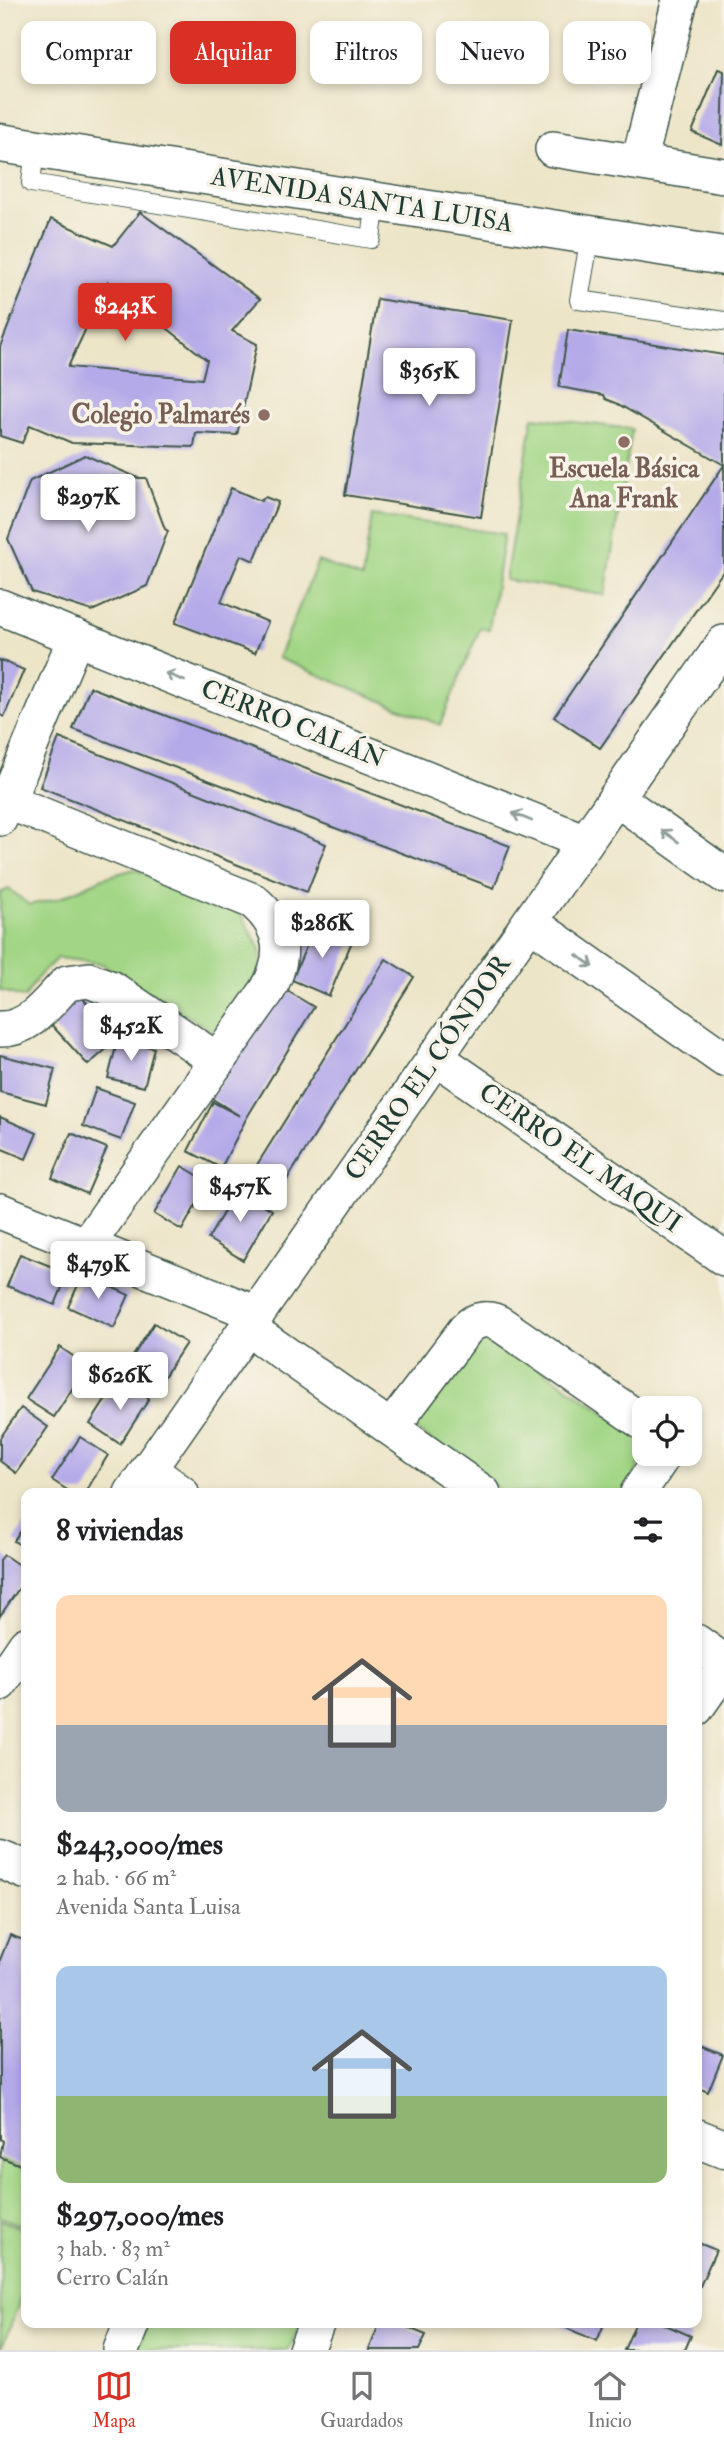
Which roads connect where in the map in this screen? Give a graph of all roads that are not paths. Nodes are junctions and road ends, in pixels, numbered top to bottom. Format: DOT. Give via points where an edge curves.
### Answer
graph roads {
  1 [pos="680,0"];
  2 [pos="18,146"];
  3 [pos="554,149"];
  4 [pos="639,163"];
  5 [pos="724,176"];
  6 [pos="590,236"];
  7 [pos="724,257"];
  8 [pos="724,321"];
  9 [pos="0,607"];
  10 [pos="76,637"];
  11 [pos="724,643"];
  12 [pos="713,682"];
  13 [pos="616,798"];
  14 [pos="4,809"];
  15 [pos="585,842"];
  16 [pos="724,875"];
  17 [pos="530,922"];
  18 [pos="0,1029"];
  19 [pos="435,1057"];
  20 [pos="724,1059"];
  21 [pos="218,1061"];
  22 [pos="0,1211"];
  23 [pos="86,1246"];
  24 [pos="724,1258"];
  25 [pos="252,1321"];
  26 [pos="632,1415"];
  27 [pos="391,1428"];
  28 [pos="656,1466"];
  29 [pos="140,1481"];
  30 [pos="164,1488"];
  31 [pos="476,1488"];
  32 [pos="641,1488"];
  33 [pos="702,1646"];
  34 [pos="21,1652"];
  35 [pos="724,1662"];
  36 [pos="724,1668"];
  37 [pos="0,1683"];
  38 [pos="702,1699"];
  39 [pos="702,2140"];
  40 [pos="724,2149"];
  41 [pos="130,2328"];
  42 [pos="315,2328"];
  43 [pos="121,2350"];
  44 [pos="306,2350"];
  1 -- 4 [label="street"];
  2 -- 6 [label="main road, AVENIDA SANTA LUISA"];
  3 -- 4 [label="street"];
  4 -- 5 [label="street"];
  6 -- 7 [label="main road, AVENIDA SANTA LUISA"];
  6 -- 8 [label="lane" via="579,300"];
  9 -- 10 [label="street, CERRO CALÁN"];
  10 -- 14 [label="street"];
  15 -- 10 [label="street, CERRO CALÁN, one-way"];
  11 -- 12 [label="street, CERRO EL CÓNDOR"];
  12 -- 13 [label="street, CERRO EL CÓNDOR"];
  13 -- 15 [label="street, CERRO EL CÓNDOR"];
  16 -- 13 [label="street, one-way"];
  14 -- 21 [label="street" via="246,897 265,913 281,948 279,967"];
  15 -- 17 [label="street, CERRO EL CÓNDOR"];
  17 -- 19 [label="street, CERRO EL CÓNDOR"];
  17 -- 20 [label="street, one-way"];
  18 -- 21 [label="street" via="27,1022 67,983 89,980 112,989"];
  19 -- 24 [label="street, CERRO EL MAQUI"];
  19 -- 25 [label="street, CERRO EL CÓNDOR"];
  21 -- 23 [label="street"];
  22 -- 23 [label="street"];
  23 -- 25 [label="street"];
  25 -- 27 [label="street"];
  25 -- 29 [label="street, CERRO EL CÓNDOR"];
  26 -- 27 [label="street" via="502,1325 488,1320 476,1321 466,1329"];
  27 -- 31 [label="street"];
  28 -- 32 [label="street"];
  29 -- 30 [label="street"];
  33 -- 35 [label="street"];
  34 -- 37 [label="street"];
  36 -- 38 [label="street"];
  39 -- 40 [label="main road"];
  41 -- 43 [label="street"];
  42 -- 44 [label="street"];
}
